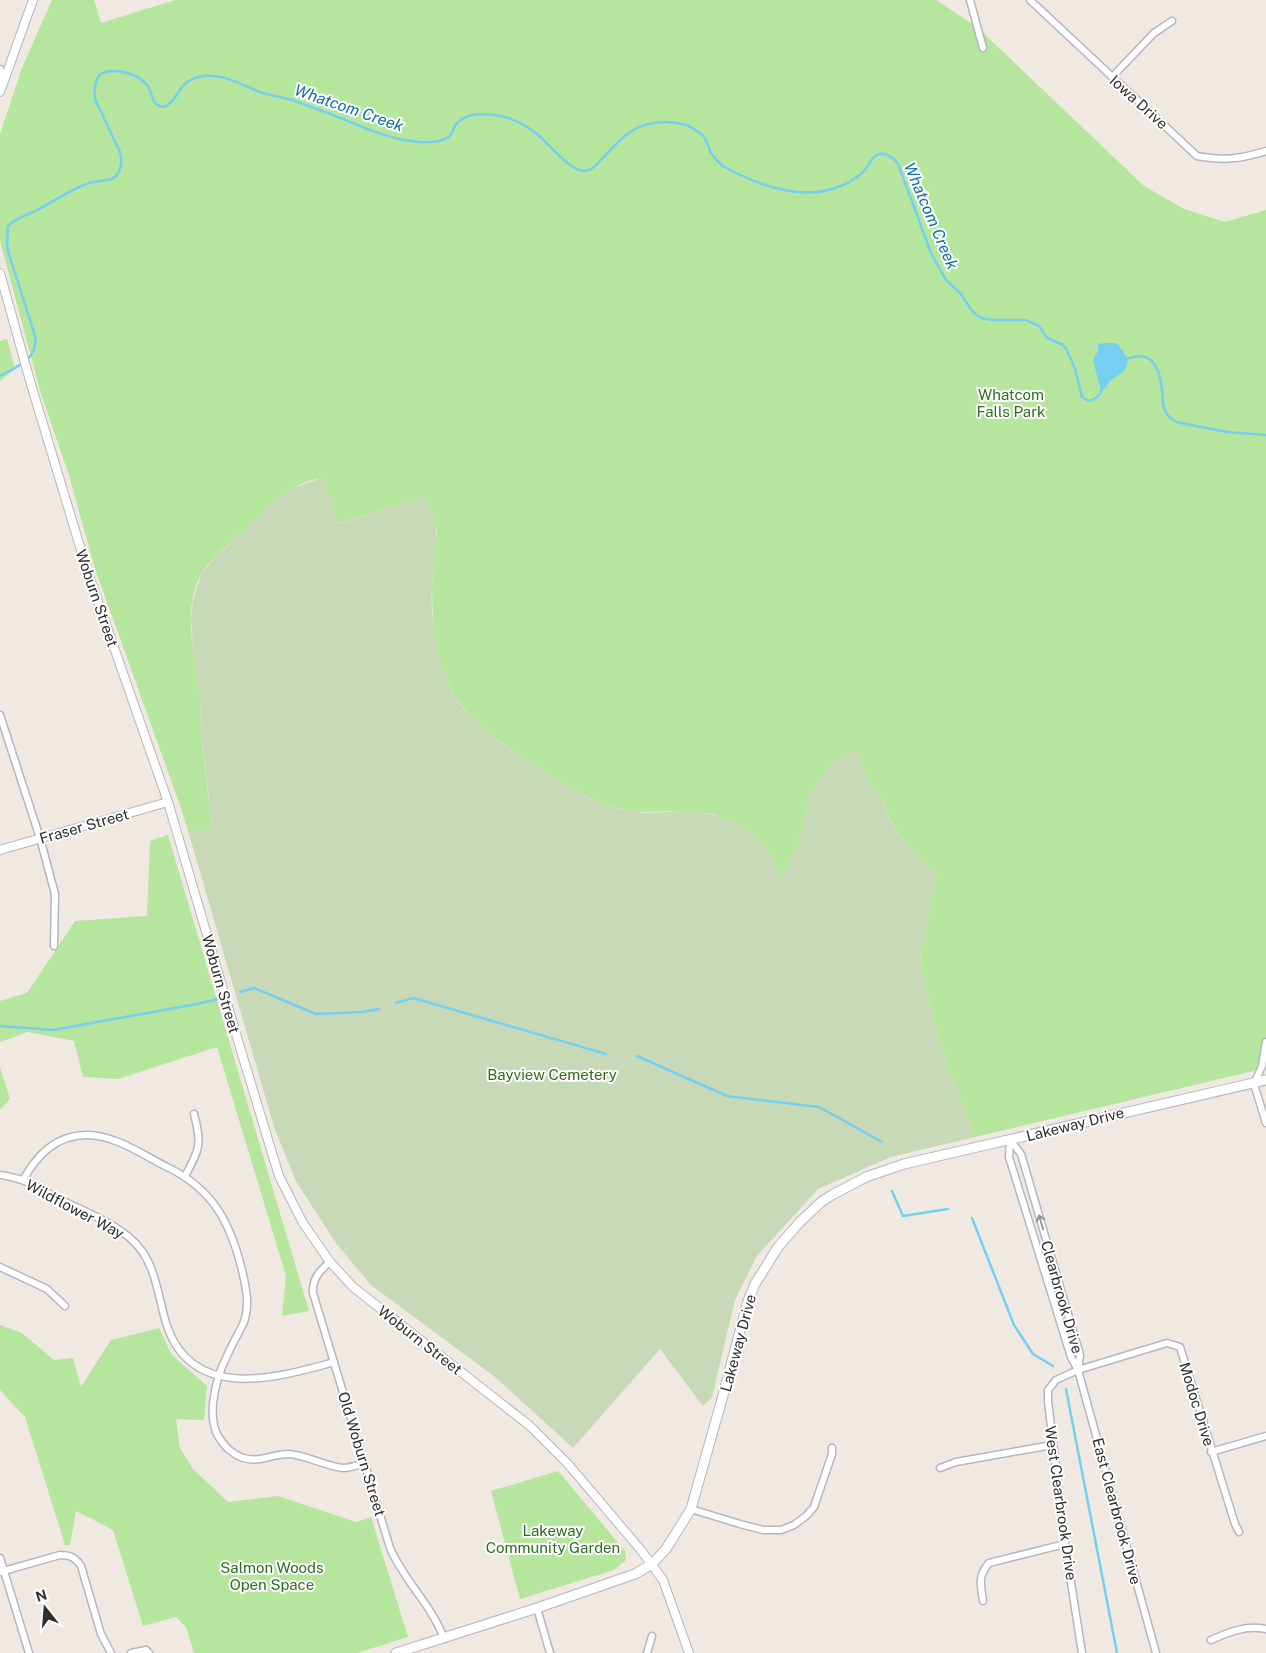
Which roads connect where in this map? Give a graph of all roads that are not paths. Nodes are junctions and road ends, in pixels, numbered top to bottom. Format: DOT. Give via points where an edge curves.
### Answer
graph roads {
  1 [pos="33,0"];
  2 [pos="970,0"];
  3 [pos="1033,1"];
  4 [pos="1172,21"];
  5 [pos="983,48"];
  6 [pos="0,69"];
  7 [pos="1112,77"];
  8 [pos="4,81"];
  9 [pos="0,92"];
  10 [pos="1266,151"];
  11 [pos="0,273"];
  12 [pos="0,715"];
  13 [pos="168,802"];
  14 [pos="40,838"];
  15 [pos="0,850"];
  16 [pos="54,946"];
  17 [pos="1266,1042"];
  18 [pos="1266,1080"];
  19 [pos="1254,1084"];
  20 [pos="194,1114"];
  21 [pos="1266,1124"];
  22 [pos="1010,1140"];
  23 [pos="0,1175"];
  24 [pos="185,1176"];
  25 [pos="23,1180"];
  26 [pos="330,1262"];
  27 [pos="0,1267"];
  28 [pos="64,1306"];
  29 [pos="334,1362"];
  30 [pos="1078,1370"];
  31 [pos="218,1376"];
  32 [pos="1266,1436"];
  33 [pos="1052,1445"];
  34 [pos="832,1448"];
  35 [pos="1211,1452"];
  36 [pos="365,1463"];
  37 [pos="940,1468"];
  38 [pos="691,1508"];
  39 [pos="1239,1532"];
  40 [pos="1065,1544"];
  41 [pos="0,1558"];
  42 [pos="652,1564"];
  43 [pos="2,1572"];
  44 [pos="983,1601"];
  45 [pos="536,1608"];
  46 [pos="1266,1629"];
  47 [pos="652,1636"];
  48 [pos="444,1639"];
  49 [pos="1211,1640"];
  50 [pos="29,1653"];
  51 [pos="111,1653"];
  52 [pos="130,1653"];
  53 [pos="149,1653"];
  54 [pos="396,1653"];
  55 [pos="550,1653"];
  56 [pos="647,1653"];
  57 [pos="689,1653"];
  58 [pos="1082,1653"];
  59 [pos="1156,1653"];
  1 -- 8 [label="street"];
  2 -- 5 [label="street"];
  3 -- 7 [label="street, Iowa Drive"];
  4 -- 7 [label="street" via="1154,33"];
  6 -- 8 [label="street"];
  7 -- 10 [label="street, Iowa Drive" via="1197,156 1220,160"];
  8 -- 9 [label="street"];
  11 -- 13 [label="street, Woburn Street" via="87,570"];
  12 -- 14 [label="street"];
  13 -- 14 [label="street, Fraser Street"];
  13 -- 26 [label="street, Woburn Street" via="279,1176 302,1223"];
  14 -- 15 [label="street, Fraser Street"];
  14 -- 16 [label="street" via="56,894"];
  17 -- 19 [label="street" via="1262,1066"];
  18 -- 19 [label="main road, Lakeway Drive"];
  19 -- 21 [label="street"];
  19 -- 22 [label="main road, Lakeway Drive"];
  20 -- 24 [label="street" via="199,1143 197,1155"];
  22 -- 30 [label="street, Clearbrook Drive" via="1009,1157 1071,1357"];
  30 -- 22 [label="street, Clearbrook Drive, one-way" via="1080,1355 1021,1154"];
  22 -- 38 [label="main road, Lakeway Drive" via="904,1164 866,1177 821,1202 778,1247 748,1301"];
  23 -- 25 [label="street, Wildflower Way"];
  24 -- 25 [label="street" via="114,1141 80,1135 67,1138 46,1150"];
  24 -- 31 [label="street" via="210,1198 227,1224 247,1291 244,1322"];
  25 -- 31 [label="street, Wildflower Way" via="116,1228 136,1243 151,1269 176,1346 193,1364"];
  26 -- 29 [label="street, Old Woburn Street" via="319,1273 313,1289"];
  26 -- 42 [label="street, Woburn Street" via="358,1291 530,1426 568,1464"];
  27 -- 28 [label="street" via="48,1289"];
  29 -- 31 [label="street, Wildflower Way" via="268,1378"];
  29 -- 36 [label="street, Old Woburn Street"];
  30 -- 33 [label="street, West Clearbrook Drive" via="1056,1380 1048,1390"];
  30 -- 35 [label="street, Modoc Drive" via="1168,1343 1180,1347"];
  30 -- 59 [label="street, East Clearbrook Drive"];
  31 -- 36 [label="street" via="213,1423 217,1435 233,1453 254,1460 296,1455 342,1468"];
  32 -- 35 [label="street"];
  33 -- 37 [label="street" via="956,1462"];
  33 -- 40 [label="street, West Clearbrook Drive"];
  34 -- 38 [label="street" via="814,1507 794,1525 781,1530 763,1530"];
  35 -- 39 [label="street, Modoc Drive"];
  36 -- 48 [label="street, Old Woburn Street" via="395,1559 440,1626"];
  38 -- 42 [label="main road, Lakeway Drive"];
  40 -- 44 [label="street" via="989,1564 980,1579"];
  40 -- 58 [label="street, West Clearbrook Drive"];
  41 -- 43 [label="street"];
  42 -- 45 [label="main road, Lakeway Drive" via="635,1574"];
  42 -- 57 [label="street, Woburn Street" via="663,1580"];
  43 -- 50 [label="street"];
  43 -- 51 [label="street" via="60,1555 76,1559 81,1566 101,1634"];
  45 -- 48 [label="main road, Lakeway Drive"];
  45 -- 55 [label="street"];
  46 -- 49 [label="street" via="1232,1630"];
  47 -- 56 [label="street"];
  48 -- 54 [label="main road, Lakeway Drive"];
  52 -- 53 [label="street" via="141,1650"];
}
